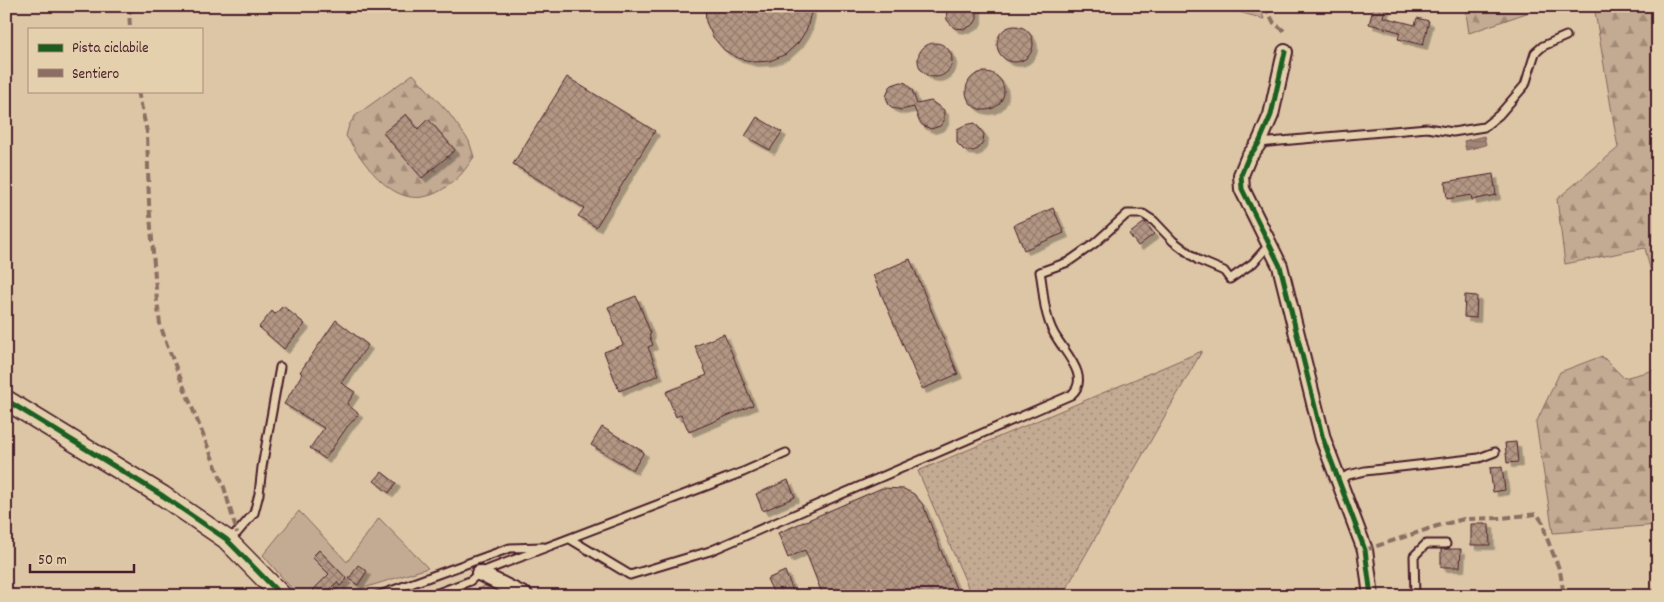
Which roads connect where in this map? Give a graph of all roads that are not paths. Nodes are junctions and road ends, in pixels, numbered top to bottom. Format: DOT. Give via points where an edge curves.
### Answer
graph roads {
  1 [pos="1566,36"];
  2 [pos="1285,52"];
  3 [pos="1259,143"];
  4 [pos="1269,244"];
  5 [pos="280,366"];
  6 [pos="6,400"];
  7 [pos="1495,452"];
  8 [pos="786,453"];
  9 [pos="1338,481"];
  10 [pos="226,539"];
  11 [pos="570,539"];
  12 [pos="1446,544"];
  13 [pos="550,547"];
  14 [pos="479,573"];
  15 [pos="282,596"];
  16 [pos="377,596"];
  17 [pos="430,596"];
  18 [pos="526,596"];
  19 [pos="1371,596"];
  20 [pos="1415,596"];
  1 -- 3 [label="lane" via="1542,46 1535,53 1525,85 1484,127 1452,132 1427,128"];
  2 -- 3 [label="street" via="1271,115"];
  3 -- 4 [label="street" via="1241,175 1242,189"];
  4 -- 9 [label="street" via="1280,266 1324,439"];
  4 -- 11 [label="lane" via="1253,263 1230,279 1224,271 1198,260 1144,214 1127,214 1068,262 1040,272 1047,315 1078,372 1077,390 1072,395 710,551 630,575"];
  5 -- 10 [label="lane" via="254,513"];
  6 -- 10 [label="street" via="163,496"];
  7 -- 9 [label="lane" via="1479,458 1365,471"];
  8 -- 11 [label="lane"];
  9 -- 19 [label="street" via="1365,550"];
  10 -- 15 [label="street"];
  11 -- 13 [label="lane"];
  12 -- 20 [label="lane" via="1426,544 1414,556"];
  13 -- 14 [label="lane"];
  13 -- 16 [label="lane" via="510,548"];
  14 -- 17 [label="lane" via="470,581"];
  14 -- 18 [label="street"];
}
